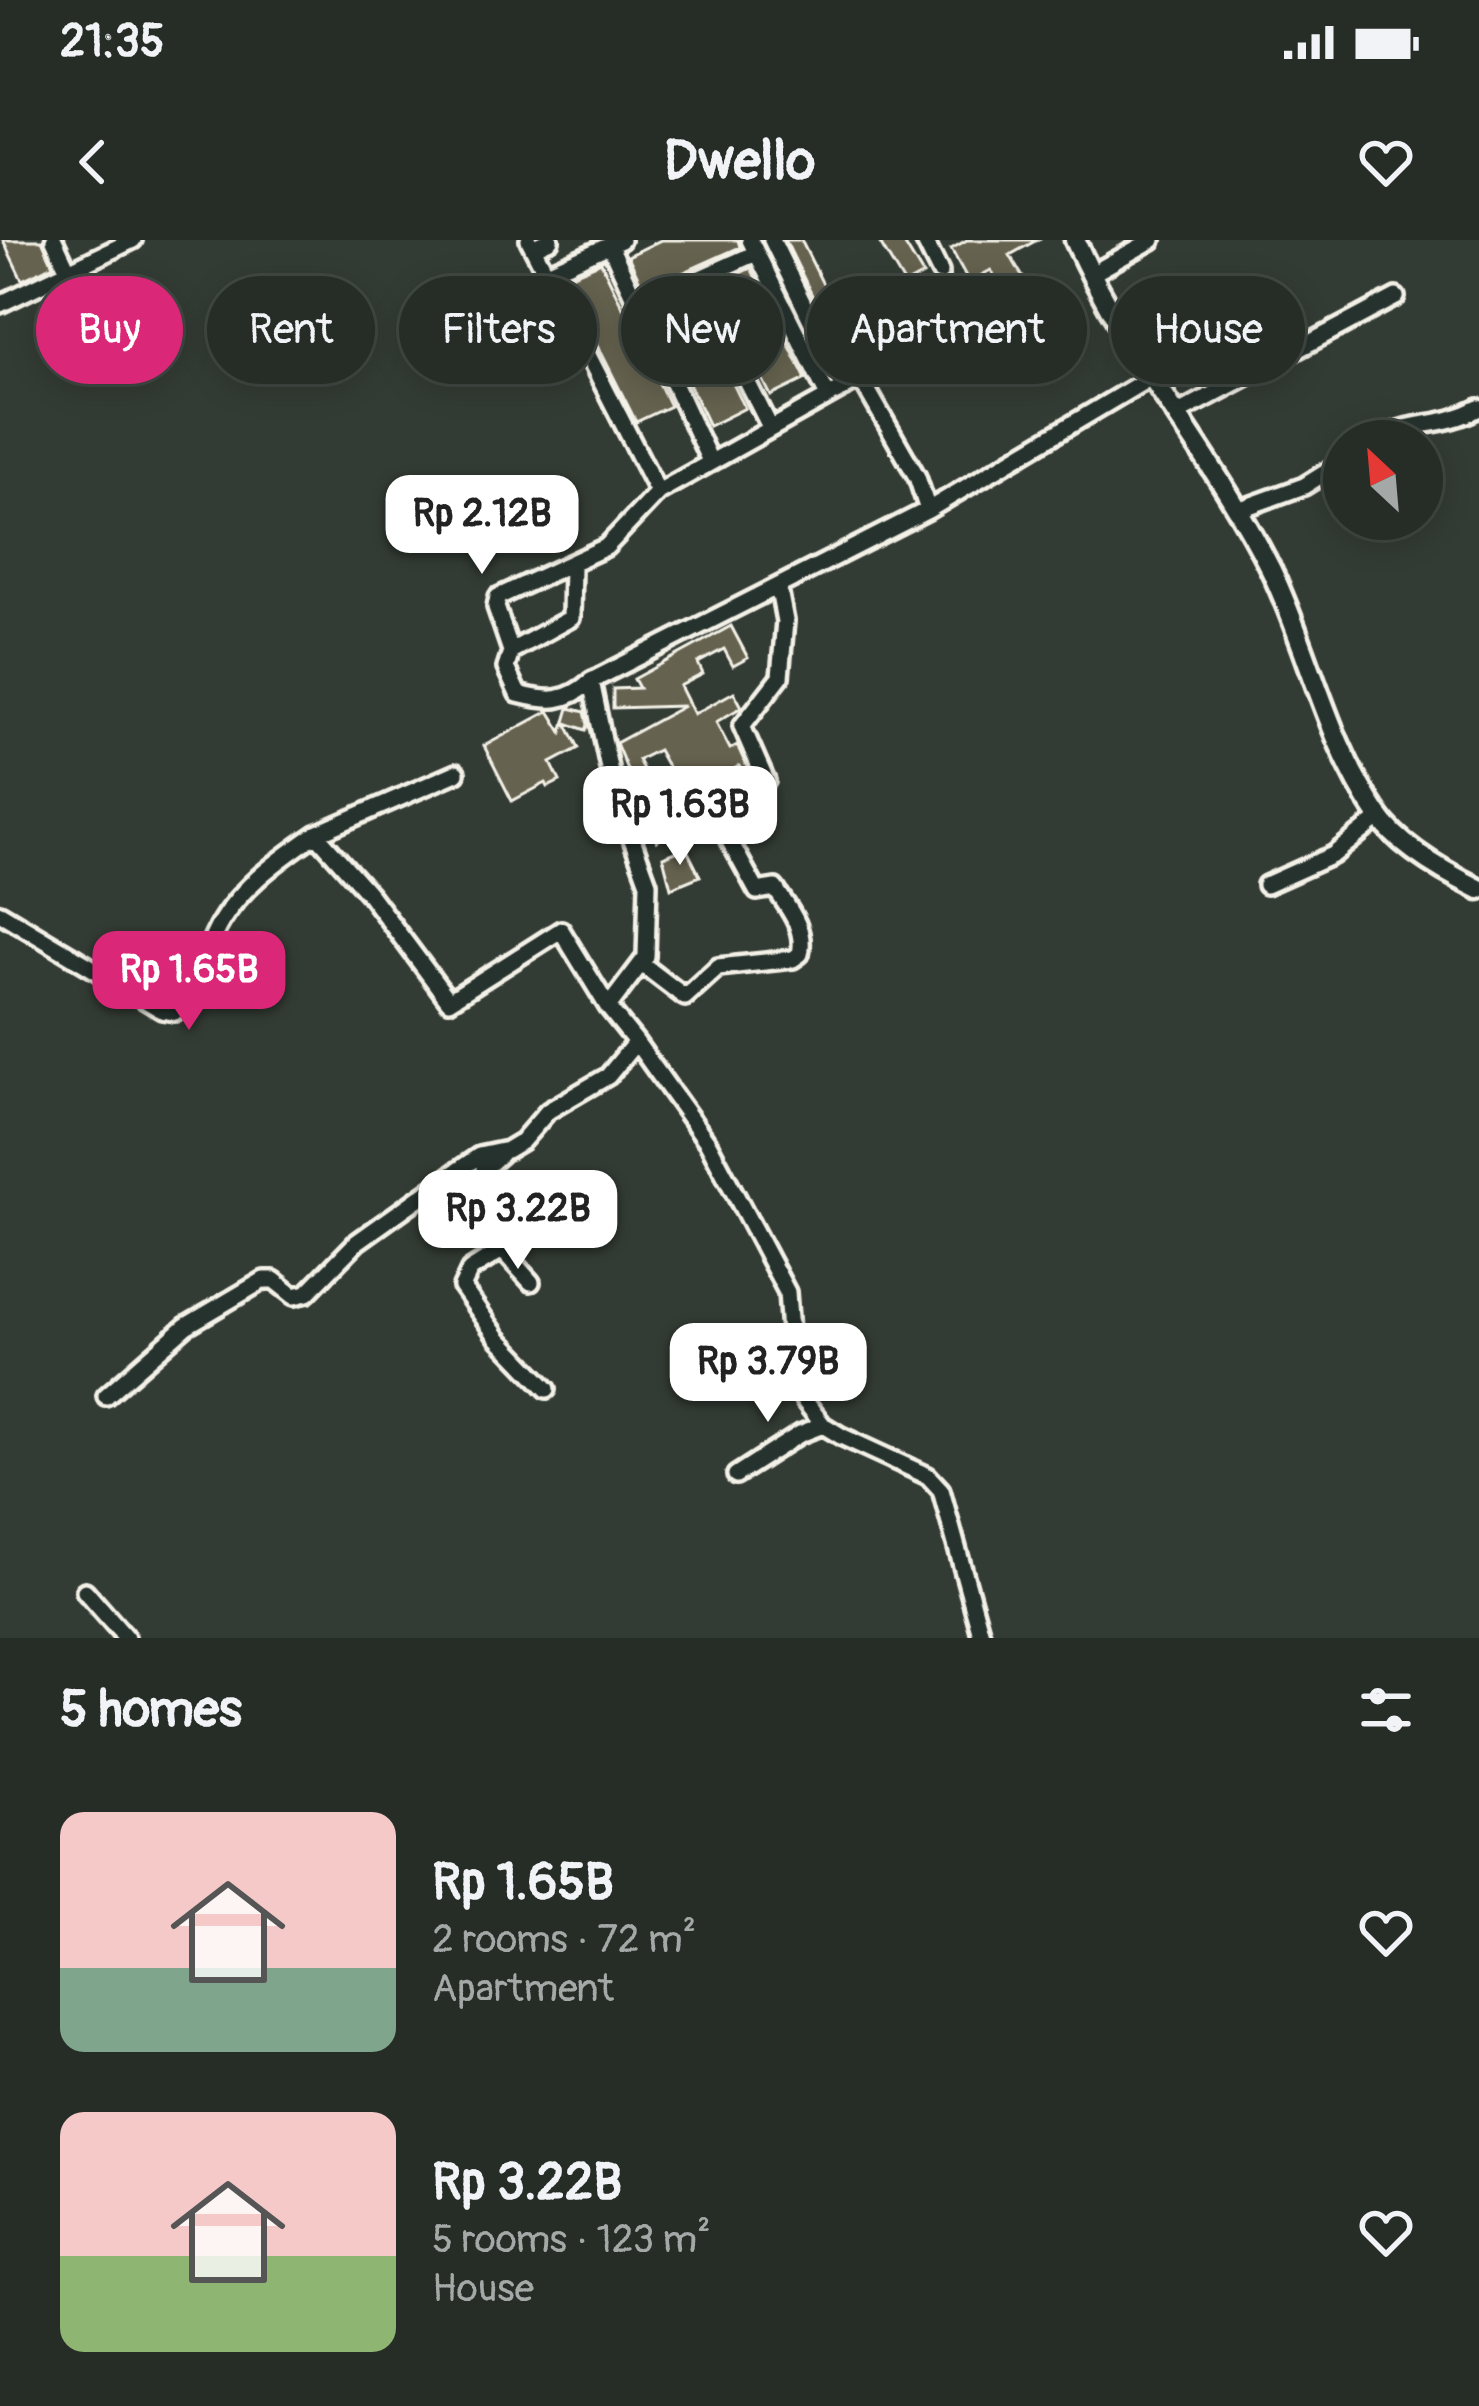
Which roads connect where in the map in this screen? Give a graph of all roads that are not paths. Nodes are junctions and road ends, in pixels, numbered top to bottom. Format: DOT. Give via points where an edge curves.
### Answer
graph roads {
  1 [pos="55,240"];
  2 [pos="550,240"];
  3 [pos="772,240"];
  4 [pos="924,240"];
  5 [pos="1075,240"];
  6 [pos="1152,240"];
  7 [pos="129,241"];
  8 [pos="615,243"];
  9 [pos="531,244"];
  10 [pos="753,246"];
  11 [pos="68,270"];
  12 [pos="940,272"];
  13 [pos="544,274"];
  14 [pos="1090,275"];
  15 [pos="627,276"];
  16 [pos="703,276"];
  17 [pos="0,283"];
  18 [pos="1396,297"];
  19 [pos="4,303"];
  20 [pos="1111,310"];
  21 [pos="674,384"];
  22 [pos="748,384"];
  23 [pos="1139,384"];
  24 [pos="1156,384"];
  25 [pos="836,392"];
  26 [pos="1479,408"];
  27 [pos="1178,413"];
  28 [pos="1443,423"];
  29 [pos="770,427"];
  30 [pos="710,461"];
  31 [pos="1323,474"];
  32 [pos="658,493"];
  33 [pos="928,510"];
  34 [pos="1238,510"];
  35 [pos="572,564"];
  36 [pos="779,590"];
  37 [pos="511,651"];
  38 [pos="591,681"];
  39 [pos="456,773"];
  40 [pos="1379,818"];
  41 [pos="316,834"];
  42 [pos="1266,885"];
  43 [pos="1479,889"];
  44 [pos="0,913"];
  45 [pos="644,965"];
  46 [pos="608,1007"];
  47 [pos="635,1042"];
  48 [pos="507,1150"];
  49 [pos="503,1251"];
  50 [pos="531,1282"];
  51 [pos="792,1359"];
  52 [pos="740,1387"];
  53 [pos="547,1389"];
  54 [pos="106,1396"];
  55 [pos="824,1425"];
  56 [pos="736,1475"];
  57 [pos="85,1591"];
  58 [pos="126,1638"];
  59 [pos="982,1638"];
  1 -- 11 [label="street"];
  2 -- 9 [label="street"];
  3 -- 25 [label="street"];
  4 -- 12 [label="street"];
  5 -- 14 [label="main road"];
  6 -- 14 [label="street"];
  7 -- 11 [label="street"];
  8 -- 13 [label="street"];
  8 -- 15 [label="street"];
  9 -- 13 [label="street"];
  10 -- 16 [label="street"];
  10 -- 25 [label="street"];
  11 -- 19 [label="street"];
  13 -- 32 [label="street"];
  14 -- 20 [label="main road"];
  17 -- 19 [label="street"];
  18 -- 27 [label="street"];
  21 -- 30 [label="street"];
  22 -- 29 [label="street"];
  23 -- 33 [label="street"];
  24 -- 27 [label="main road"];
  25 -- 29 [label="street"];
  25 -- 33 [label="street" via="862,382"];
  26 -- 28 [label="street"];
  27 -- 34 [label="main road"];
  29 -- 30 [label="street"];
  30 -- 32 [label="street"];
  31 -- 34 [label="street"];
  32 -- 35 [label="street" via="606,548"];
  33 -- 36 [label="street"];
  34 -- 40 [label="main road"];
  35 -- 37 [label="street" via="571,618"];
  35 -- 37 [label="street" via="498,597"];
  36 -- 38 [label="street"];
  36 -- 45 [label="street" via="780,676 742,726 766,781 715,814 757,891 775,888 803,938 800,954 718,967 685,997"];
  37 -- 38 [label="street" via="506,668 518,694 554,701"];
  38 -- 45 [label="street" via="613,787 648,883"];
  39 -- 41 [label="street"];
  40 -- 42 [label="street" via="1334,855"];
  40 -- 43 [label="main road"];
  41 -- 44 [label="street" via="266,868 231,909 175,1012"];
  41 -- 46 [label="street" via="445,998 454,1001 561,931"];
  45 -- 46 [label="street"];
  46 -- 47 [label="street"];
  47 -- 48 [label="street" via="608,1076 548,1111"];
  47 -- 51 [label="street" via="715,1155 787,1292"];
  48 -- 49 [label="street" via="482,1181 535,1225"];
  48 -- 54 [label="street" via="479,1156 357,1242 307,1293 294,1296 269,1278 186,1326"];
  49 -- 50 [label="street"];
  49 -- 53 [label="street" via="470,1270 462,1287"];
  51 -- 52 [label="street"];
  51 -- 55 [label="street" via="804,1400"];
  55 -- 56 [label="street"];
  55 -- 59 [label="street" via="941,1490"];
  57 -- 58 [label="street"];
}
